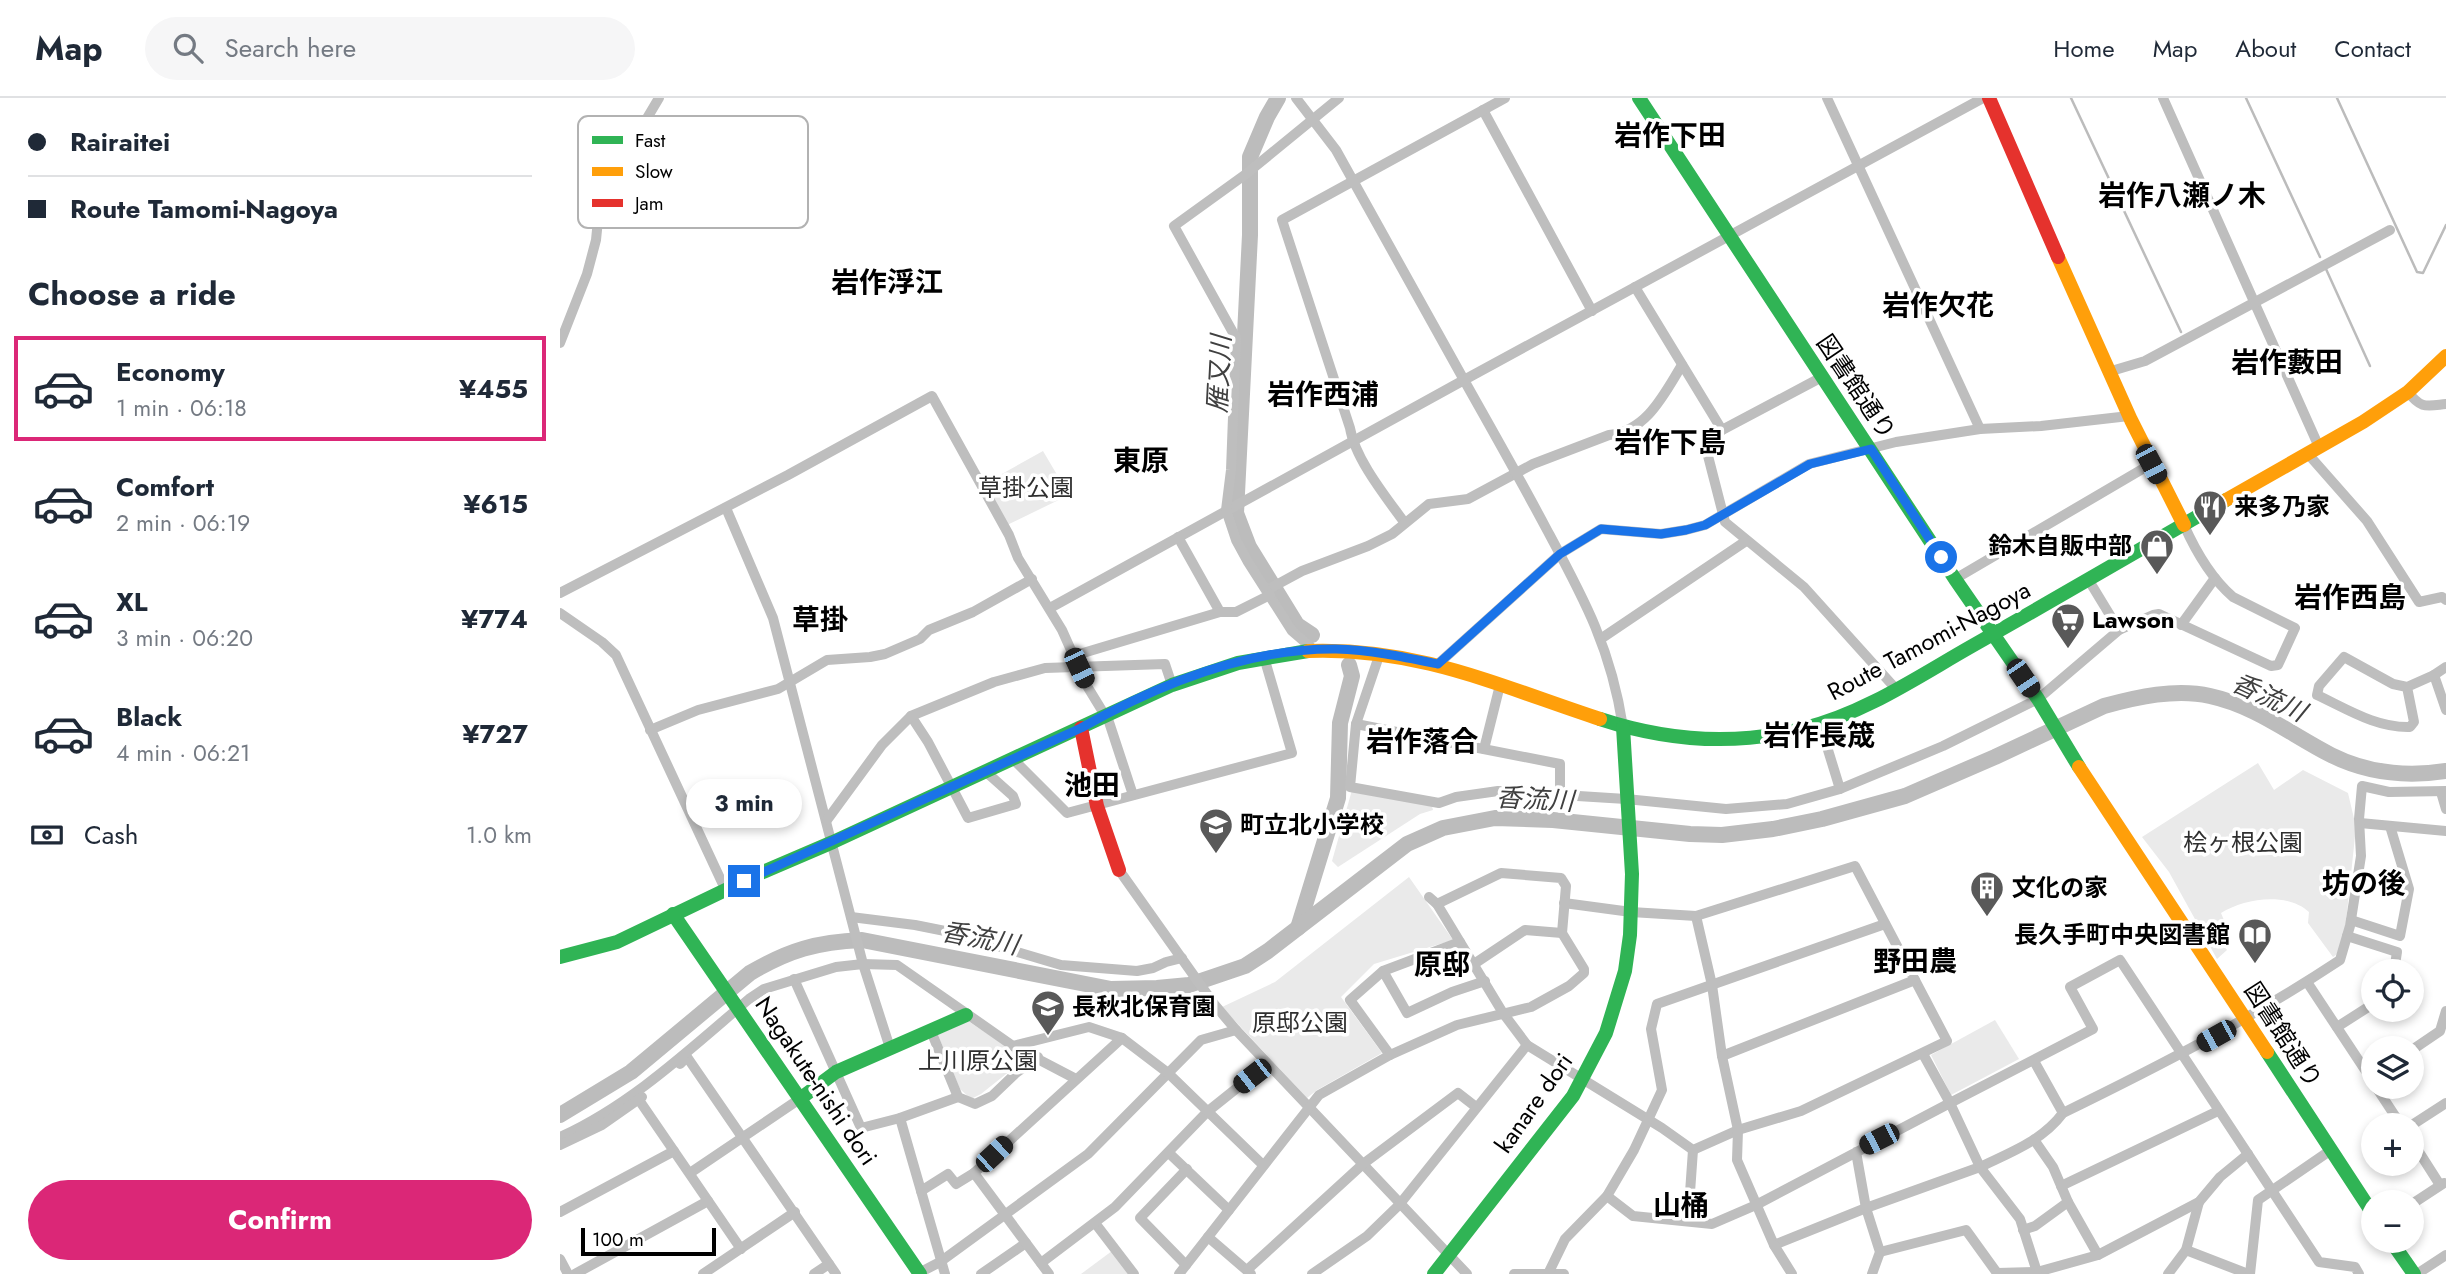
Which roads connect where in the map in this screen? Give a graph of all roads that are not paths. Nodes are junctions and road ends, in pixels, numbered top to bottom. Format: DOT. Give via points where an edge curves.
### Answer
graph roads {
  1 [pos="659,98"];
  2 [pos="1296,98"];
  3 [pos="1339,98"];
  4 [pos="1505,98"];
  5 [pos="1639,98"];
  6 [pos="1827,98"];
  7 [pos="1983,98"];
  8 [pos="1989,98"];
  9 [pos="2163,98"];
  10 [pos="1483,110"];
  11 [pos="648,116"];
  12 [pos="1314,119"];
  13 [pos="1858,166"];
  14 [pos="1354,181"];
  15 [pos="597,228"];
  16 [pos="2390,230"];
  17 [pos="1731,236"];
  18 [pos="1636,287"];
  19 [pos="2254,303"];
  20 [pos="1592,311"];
  21 [pos="560,343"];
  22 [pos="2446,356"];
  23 [pos="1682,365"];
  24 [pos="2108,372"];
  25 [pos="1822,377"];
  26 [pos="1464,380"];
  27 [pos="2408,392"];
  28 [pos="2446,404"];
  29 [pos="2129,416"];
  30 [pos="1980,429"];
  31 [pos="1722,430"];
  32 [pos="1352,442"];
  33 [pos="1871,449"];
  34 [pos="2314,450"];
  35 [pos="2151,464"];
  36 [pos="1516,473"];
  37 [pos="726,508"];
  38 [pos="1226,510"];
  39 [pos="1722,515"];
  40 [pos="1404,522"];
  41 [pos="2184,526"];
  42 [pos="1178,537"];
  43 [pos="1746,541"];
  44 [pos="1560,554"];
  45 [pos="2215,578"];
  46 [pos="1032,579"];
  47 [pos="1955,579"];
  48 [pos="2088,579"];
  49 [pos="1268,592"];
  50 [pos="560,593"];
  51 [pos="2446,600"];
  52 [pos="1050,608"];
  53 [pos="1220,612"];
  54 [pos="560,613"];
  55 [pos="2181,625"];
  56 [pos="2119,630"];
  57 [pos="1994,635"];
  58 [pos="1602,638"];
  59 [pos="1313,649"];
  60 [pos="1380,653"];
  61 [pos="1072,654"];
  62 [pos="1264,657"];
  63 [pos="1438,664"];
  64 [pos="2446,667"];
  65 [pos="1079,668"];
  66 [pos="2434,674"];
  67 [pos="789,684"];
  68 [pos="1172,685"];
  69 [pos="1500,685"];
  70 [pos="2407,688"];
  71 [pos="1896,689"];
  72 [pos="2038,699"];
  73 [pos="2446,710"];
  74 [pos="1104,715"];
  75 [pos="911,716"];
  76 [pos="1356,724"];
  77 [pos="1820,724"];
  78 [pos="1623,727"];
  79 [pos="1081,728"];
  80 [pos="650,730"];
  81 [pos="1484,749"];
  82 [pos="1012,758"];
  83 [pos="985,771"];
  84 [pos="950,787"];
  85 [pos="1840,789"];
  86 [pos="2443,792"];
  87 [pos="1560,794"];
  88 [pos="1133,795"];
  89 [pos="1627,802"];
  90 [pos="1097,806"];
  91 [pos="2446,809"];
  92 [pos="827,820"];
  93 [pos="2360,823"];
  94 [pos="2390,826"];
  95 [pos="2446,831"];
  96 [pos="833,842"];
  97 [pos="1119,870"];
  98 [pos="726,891"];
  99 [pos="1564,903"];
  100 [pos="1631,912"];
  101 [pos="673,914"];
  102 [pos="1696,916"];
  103 [pos="852,919"];
  104 [pos="2351,920"];
  105 [pos="1885,924"];
  106 [pos="1562,933"];
  107 [pos="2347,936"];
  108 [pos="1460,943"];
  109 [pos="560,957"];
  110 [pos="2396,959"];
  111 [pos="864,962"];
  112 [pos="1185,962"];
  113 [pos="1474,964"];
  114 [pos="1382,971"];
  115 [pos="794,979"];
  116 [pos="1915,980"];
  117 [pos="1485,981"];
  118 [pos="2307,982"];
  119 [pos="1712,985"];
  120 [pos="737,1006"];
  121 [pos="2446,1010"];
  122 [pos="2361,1012"];
  123 [pos="1503,1013"];
  124 [pos="966,1014"];
  125 [pos="2246,1019"];
  126 [pos="2337,1027"];
  127 [pos="1236,1030"];
  128 [pos="931,1031"];
  129 [pos="1122,1038"];
  130 [pos="2424,1041"];
  131 [pos="1527,1045"];
  132 [pos="1013,1046"];
  133 [pos="890,1048"];
  134 [pos="1923,1054"];
  135 [pos="1390,1055"];
  136 [pos="2182,1055"];
  137 [pos="1722,1056"];
  138 [pos="1038,1057"];
  139 [pos="2034,1060"];
  140 [pos="2361,1062"];
  141 [pos="1267,1064"];
  142 [pos="836,1073"];
  143 [pos="1168,1073"];
  144 [pos="1076,1079"];
  145 [pos="1582,1081"];
  146 [pos="958,1097"];
  147 [pos="801,1098"];
  148 [pos="639,1100"];
  149 [pos="1950,1103"];
  150 [pos="2446,1103"];
  151 [pos="1308,1107"];
  152 [pos="1476,1107"];
  153 [pos="2218,1111"];
  154 [pos="1208,1112"];
  155 [pos="2063,1113"];
  156 [pos="2424,1117"];
  157 [pos="900,1118"];
  158 [pos="1647,1119"];
  159 [pos="1738,1130"];
  160 [pos="560,1137"];
  161 [pos="744,1138"];
  162 [pos="2035,1141"];
  163 [pos="560,1145"];
  164 [pos="1693,1150"];
  165 [pos="2331,1150"];
  166 [pos="674,1151"];
  167 [pos="1856,1152"];
  168 [pos="1169,1153"];
  169 [pos="2248,1154"];
  170 [pos="2424,1157"];
  171 [pos="1363,1164"];
  172 [pos="1263,1165"];
  173 [pos="1980,1167"];
  174 [pos="1187,1169"];
  175 [pos="690,1173"];
  176 [pos="974,1173"];
  177 [pos="2443,1183"];
  178 [pos="2060,1186"];
  179 [pos="921,1191"];
  180 [pos="2271,1191"];
  181 [pos="2361,1195"];
  182 [pos="1607,1196"];
  183 [pos="2424,1196"];
  184 [pos="708,1201"];
  185 [pos="2067,1202"];
  186 [pos="2199,1202"];
  187 [pos="1399,1205"];
  188 [pos="1756,1205"];
  189 [pos="1866,1208"];
  190 [pos="1229,1210"];
  191 [pos="560,1212"];
  192 [pos="795,1213"];
  193 [pos="1005,1216"];
  194 [pos="1688,1221"];
  195 [pos="1095,1223"];
  196 [pos="2023,1230"];
  197 [pos="1208,1237"];
  198 [pos="1026,1243"];
  199 [pos="1774,1245"];
  200 [pos="741,1249"];
  201 [pos="2186,1250"];
  202 [pos="1880,1251"];
  203 [pos="2400,1253"];
  204 [pos="2098,1255"];
  205 [pos="2446,1255"];
  206 [pos="1449,1256"];
  207 [pos="560,1259"];
  208 [pos="940,1262"];
  209 [pos="1041,1263"];
  210 [pos="829,1264"];
  211 [pos="1183,1269"];
  212 [pos="1249,1272"];
  213 [pos="2037,1272"];
  214 [pos="919,1273"];
  215 [pos="1548,1273"];
  216 [pos="568,1274"];
  217 [pos="576,1274"];
  218 [pos="703,1274"];
  219 [pos="814,1274"];
  220 [pos="836,1274"];
  221 [pos="945,1274"];
  222 [pos="981,1274"];
  223 [pos="1049,1274"];
  224 [pos="1135,1274"];
  225 [pos="1312,1274"];
  226 [pos="1434,1274"];
  227 [pos="1466,1274"];
  228 [pos="1514,1274"];
  229 [pos="1564,1274"];
  230 [pos="1792,1274"];
  231 [pos="1872,1274"];
  232 [pos="2168,1274"];
  233 [pos="2249,1274"];
  234 [pos="2359,1274"];
  235 [pos="2415,1274"];
  1 -- 11 [label="street"];
  2 -- 12 [label="street"];
  3 -- 12 [label="street"];
  4 -- 10 [label="street"];
  5 -- 17 [label="street, 図書館通り"];
  6 -- 13 [label="street"];
  7 -- 13 [label="street"];
  8 -- 24 [label="street"];
  9 -- 19 [label="street"];
  10 -- 14 [label="street"];
  10 -- 20 [label="street"];
  12 -- 14 [label="street"];
  12 -- 38 [label="street" via="1174,226 1236,338"];
  13 -- 17 [label="street"];
  13 -- 30 [label="street"];
  14 -- 26 [label="street"];
  14 -- 32 [label="street" via="1282,220"];
  15 -- 21 [label="street" via="587,274"];
  16 -- 19 [label="street"];
  17 -- 18 [label="street"];
  17 -- 25 [label="street, 図書館通り"];
  18 -- 20 [label="street"];
  18 -- 23 [label="street"];
  19 -- 24 [label="street" via="2145,360"];
  19 -- 34 [label="street"];
  20 -- 26 [label="street"];
  22 -- 27 [label="street, Route Tamomi-Nagoya"];
  23 -- 31 [label="street"];
  23 -- 36 [label="street" via="1652,413 1622,434 1609,435"];
  24 -- 29 [label="street"];
  25 -- 31 [label="street"];
  25 -- 33 [label="street, 図書館通り"];
  26 -- 32 [label="street"];
  26 -- 36 [label="street"];
  27 -- 28 [label="street" via="2423,406"];
  27 -- 34 [label="street, Route Tamomi-Nagoya"];
  29 -- 30 [label="street"];
  29 -- 35 [label="street"];
  30 -- 33 [label="street"];
  31 -- 39 [label="street" via="1714,435 1707,452"];
  32 -- 38 [label="street"];
  32 -- 40 [label="street"];
  33 -- 39 [label="street" via="1810,464"];
  33 -- 47 [label="street, 図書館通り"];
  34 -- 41 [label="street, Route Tamomi-Nagoya"];
  34 -- 51 [label="street" via="2419,602"];
  35 -- 41 [label="street"];
  35 -- 47 [label="street"];
  36 -- 40 [label="street" via="1468,499 1429,504"];
  36 -- 44 [label="street"];
  37 -- 46 [label="street" via="932,396"];
  37 -- 50 [label="street"];
  37 -- 67 [label="street" via="773,618"];
  38 -- 42 [label="street"];
  38 -- 49 [label="street" via="1236,540"];
  39 -- 43 [label="street"];
  39 -- 44 [label="street" via="1675,533 1601,529"];
  40 -- 49 [label="street" via="1392,534 1302,570"];
  41 -- 45 [label="street"];
  41 -- 48 [label="street, Route Tamomi-Nagoya"];
  42 -- 52 [label="street"];
  42 -- 53 [label="street"];
  43 -- 58 [label="street"];
  43 -- 71 [label="street" via="1804,587"];
  44 -- 58 [label="street"];
  44 -- 63 [label="street"];
  45 -- 55 [label="street"];
  45 -- 55 [label="street" via="2233,597 2295,628 2278,665 2271,666"];
  46 -- 52 [label="street"];
  46 -- 67 [label="street" via="929,630 920,639 870,657 827,660"];
  47 -- 57 [label="street, 図書館通り"];
  48 -- 56 [label="street"];
  48 -- 57 [label="street, Route Tamomi-Nagoya"];
  49 -- 53 [label="street" via="1236,612"];
  49 -- 59 [label="street" via="1292,631"];
  52 -- 61 [label="street"];
  53 -- 61 [label="street"];
  54 -- 80 [label="street" via="616,655"];
  55 -- 56 [label="street" via="2158,614"];
  56 -- 72 [label="street"];
  57 -- 71 [label="street, Route Tamomi-Nagoya"];
  57 -- 72 [label="street, 図書館通り"];
  58 -- 78 [label="street" via="1618,690"];
  59 -- 60 [label="street, Route Tamomi-Nagoya"];
  59 -- 62 [label="street, Route Tamomi-Nagoya"];
  60 -- 63 [label="street, Route Tamomi-Nagoya"];
  60 -- 76 [label="street"];
  61 -- 65 [label="street"];
  62 -- 68 [label="street, Route Tamomi-Nagoya"];
  62 -- 88 [label="street" via="1292,752"];
  63 -- 69 [label="street, Route Tamomi-Nagoya"];
  64 -- 66 [label="street"];
  65 -- 68 [label="street" via="1164,664"];
  65 -- 74 [label="street"];
  65 -- 75 [label="street" via="1045,668 994,682"];
  66 -- 70 [label="street"];
  66 -- 73 [label="street"];
  67 -- 80 [label="street" via="698,710"];
  67 -- 92 [label="street"];
  68 -- 74 [label="street, Route Tamomi-Nagoya"];
  69 -- 78 [label="street, Route Tamomi-Nagoya"];
  69 -- 81 [label="street"];
  70 -- 70 [label="street" via="2344,657 2319,686 2317,695 2368,720 2393,728 2410,727 2414,722"];
  71 -- 77 [label="street, Route Tamomi-Nagoya"];
  72 -- 85 [label="street"];
  72 -- 125 [label="street, 図書館通り"];
  74 -- 79 [label="street, Route Tamomi-Nagoya"];
  74 -- 88 [label="street"];
  75 -- 84 [label="street"];
  75 -- 92 [label="street" via="882,745"];
  76 -- 81 [label="street"];
  76 -- 87 [label="street" via="1350,786 1439,803 1499,791"];
  77 -- 78 [label="street, Route Tamomi-Nagoya" via="1768,736 1705,739"];
  77 -- 85 [label="street"];
  78 -- 89 [label="street, kanare dori"];
  79 -- 82 [label="street, Route Tamomi-Nagoya"];
  79 -- 90 [label="street"];
  80 -- 98 [label="street"];
  81 -- 87 [label="street" via="1560,764"];
  82 -- 83 [label="street, Route Tamomi-Nagoya"];
  82 -- 90 [label="street" via="1067,813"];
  83 -- 84 [label="street, Route Tamomi-Nagoya"];
  83 -- 84 [label="street" via="1016,804 968,818"];
  84 -- 96 [label="street, Route Tamomi-Nagoya"];
  85 -- 89 [label="street" via="1787,804 1726,809"];
  86 -- 91 [label="street"];
  86 -- 93 [label="street" via="2389,792 2362,786"];
  87 -- 89 [label="street"];
  88 -- 90 [label="street"];
  89 -- 100 [label="street, kanare dori"];
  90 -- 97 [label="street"];
  92 -- 96 [label="street"];
  93 -- 94 [label="street"];
  93 -- 104 [label="street" via="2361,856"];
  94 -- 95 [label="street"];
  94 -- 104 [label="street" via="2409,889 2400,936"];
  96 -- 98 [label="street, Route Tamomi-Nagoya"];
  96 -- 103 [label="street"];
  97 -- 112 [label="street"];
  98 -- 101 [label="street, Route Tamomi-Nagoya"];
  99 -- 100 [label="street"];
  99 -- 106 [label="street"];
  99 -- 108 [label="street" via="1562,878 1501,873 1433,900"];
  100 -- 102 [label="street"];
  100 -- 145 [label="street, kanare dori" via="1625,971 1616,1004"];
  101 -- 109 [label="street, Route Tamomi-Nagoya" via="617,942"];
  101 -- 120 [label="street, Nagakute-nishi dori"];
  102 -- 105 [label="street" via="1855,866"];
  102 -- 119 [label="street"];
  103 -- 111 [label="street"];
  103 -- 112 [label="street" via="950,932 1061,965 1137,971 1166,961"];
  104 -- 107 [label="street"];
  105 -- 116 [label="street"];
  105 -- 119 [label="street"];
  106 -- 113 [label="street" via="1525,930"];
  106 -- 123 [label="street" via="1584,973 1531,1007"];
  107 -- 110 [label="street" via="2397,952"];
  107 -- 118 [label="street" via="2340,960"];
  108 -- 113 [label="street"];
  108 -- 114 [label="street"];
  111 -- 115 [label="street"];
  111 -- 124 [label="street" via="897,965"];
  111 -- 133 [label="street"];
  112 -- 127 [label="street"];
  113 -- 117 [label="street"];
  114 -- 117 [label="street" via="1407,1013"];
  114 -- 135 [label="street" via="1350,1000"];
  115 -- 120 [label="street" via="764,989"];
  115 -- 142 [label="street"];
  116 -- 134 [label="street" via="1947,1041"];
  116 -- 137 [label="street"];
  117 -- 123 [label="street"];
  118 -- 125 [label="street"];
  118 -- 126 [label="street"];
  119 -- 137 [label="street"];
  119 -- 158 [label="street" via="1657,1004 1651,1029 1662,1090"];
  120 -- 147 [label="street, Nagakute-nishi dori"];
  120 -- 160 [label="street" via="631,1096"];
  121 -- 130 [label="street" via="2443,1027"];
  122 -- 126 [label="street"];
  123 -- 131 [label="street"];
  123 -- 135 [label="street" via="1457,1025"];
  124 -- 128 [label="street"];
  124 -- 132 [label="street"];
  125 -- 136 [label="street"];
  125 -- 165 [label="street, 図書館通り"];
  126 -- 140 [label="street"];
  127 -- 141 [label="street"];
  127 -- 143 [label="street" via="1201,1040"];
  128 -- 133 [label="street"];
  128 -- 146 [label="street"];
  129 -- 132 [label="street" via="1089,1027"];
  129 -- 143 [label="street"];
  129 -- 144 [label="street"];
  131 -- 145 [label="street"];
  131 -- 152 [label="street"];
  132 -- 138 [label="street"];
  133 -- 142 [label="street"];
  134 -- 149 [label="street"];
  134 -- 159 [label="street" via="1801,1111"];
  135 -- 151 [label="street" via="1319,1095"];
  136 -- 139 [label="street" via="2120,960 2070,987 2092,1029"];
  136 -- 153 [label="street"];
  136 -- 155 [label="street"];
  137 -- 159 [label="street"];
  138 -- 144 [label="street"];
  138 -- 146 [label="street" via="992,1096 975,1104"];
  139 -- 149 [label="street"];
  139 -- 155 [label="street"];
  141 -- 151 [label="street"];
  141 -- 154 [label="street"];
  142 -- 147 [label="street"];
  142 -- 157 [label="street" via="861,1128"];
  143 -- 154 [label="street"];
  143 -- 193 [label="street" via="1088,1154"];
  144 -- 176 [label="street"];
  145 -- 158 [label="street"];
  145 -- 206 [label="street, kanare dori"];
  146 -- 157 [label="street"];
  147 -- 161 [label="street"];
  147 -- 214 [label="street, Nagakute-nishi dori"];
  148 -- 161 [label="street" via="687,1057"];
  148 -- 163 [label="street"];
  148 -- 166 [label="street"];
  149 -- 167 [label="street"];
  149 -- 173 [label="street"];
  150 -- 156 [label="street"];
  151 -- 171 [label="street"];
  151 -- 172 [label="street"];
  152 -- 171 [label="street" via="1458,1093"];
  152 -- 187 [label="street"];
  153 -- 169 [label="street"];
  153 -- 178 [label="street"];
  154 -- 168 [label="street"];
  154 -- 172 [label="street"];
  155 -- 162 [label="street"];
  157 -- 179 [label="street"];
  158 -- 164 [label="street"];
  158 -- 182 [label="street"];
  159 -- 164 [label="street"];
  159 -- 188 [label="street" via="1737,1160"];
  161 -- 175 [label="street"];
  161 -- 192 [label="street"];
  162 -- 173 [label="street"];
  162 -- 178 [label="street"];
  164 -- 194 [label="street"];
  165 -- 180 [label="street"];
  165 -- 181 [label="street, 図書館通り"];
  166 -- 175 [label="street"];
  166 -- 191 [label="street"];
  167 -- 188 [label="street"];
  167 -- 189 [label="street"];
  168 -- 174 [label="street"];
  168 -- 195 [label="street"];
  169 -- 180 [label="street"];
  169 -- 186 [label="street"];
  170 -- 177 [label="street"];
  171 -- 187 [label="street"];
  171 -- 212 [label="street"];
  172 -- 190 [label="street"];
  173 -- 189 [label="street"];
  173 -- 196 [label="street" via="2020,1219"];
  174 -- 190 [label="street"];
  174 -- 211 [label="street" via="1140,1218"];
  175 -- 184 [label="street"];
  176 -- 179 [label="street" via="957,1184 947,1174"];
  176 -- 193 [label="street"];
  177 -- 183 [label="street"];
  178 -- 185 [label="street"];
  179 -- 208 [label="street"];
  180 -- 233 [label="street" via="2258,1200"];
  180 -- 234 [label="street" via="2319,1262 2355,1267"];
  182 -- 194 [label="street" via="1633,1216"];
  182 -- 215 [label="street" via="1565,1239"];
  184 -- 200 [label="street"];
  184 -- 217 [label="street"];
  185 -- 196 [label="street"];
  185 -- 204 [label="street"];
  186 -- 201 [label="street"];
  186 -- 204 [label="street"];
  187 -- 206 [label="street"];
  187 -- 225 [label="street" via="1367,1236"];
  188 -- 194 [label="street" via="1712,1224"];
  188 -- 199 [label="street"];
  189 -- 199 [label="street"];
  189 -- 202 [label="street"];
  190 -- 197 [label="street"];
  192 -- 200 [label="street"];
  192 -- 210 [label="street"];
  193 -- 198 [label="street"];
  193 -- 208 [label="street"];
  195 -- 209 [label="street"];
  195 -- 224 [label="street"];
  196 -- 213 [label="street"];
  197 -- 211 [label="street"];
  197 -- 212 [label="street"];
  198 -- 209 [label="street"];
  198 -- 222 [label="street"];
  199 -- 230 [label="street"];
  200 -- 218 [label="street"];
  201 -- 232 [label="street"];
  201 -- 233 [label="street"];
  202 -- 213 [label="street" via="1966,1230 1997,1273"];
  202 -- 231 [label="street"];
  203 -- 235 [label="street"];
  204 -- 213 [label="street"];
  205 -- 235 [label="street"];
  206 -- 226 [label="street, kanare dori"];
  206 -- 227 [label="street"];
  207 -- 216 [label="street"];
  208 -- 214 [label="street"];
  208 -- 221 [label="street"];
  209 -- 223 [label="street"];
  210 -- 219 [label="street"];
  210 -- 220 [label="street"];
  215 -- 228 [label="street"];
  215 -- 229 [label="street"];
}
